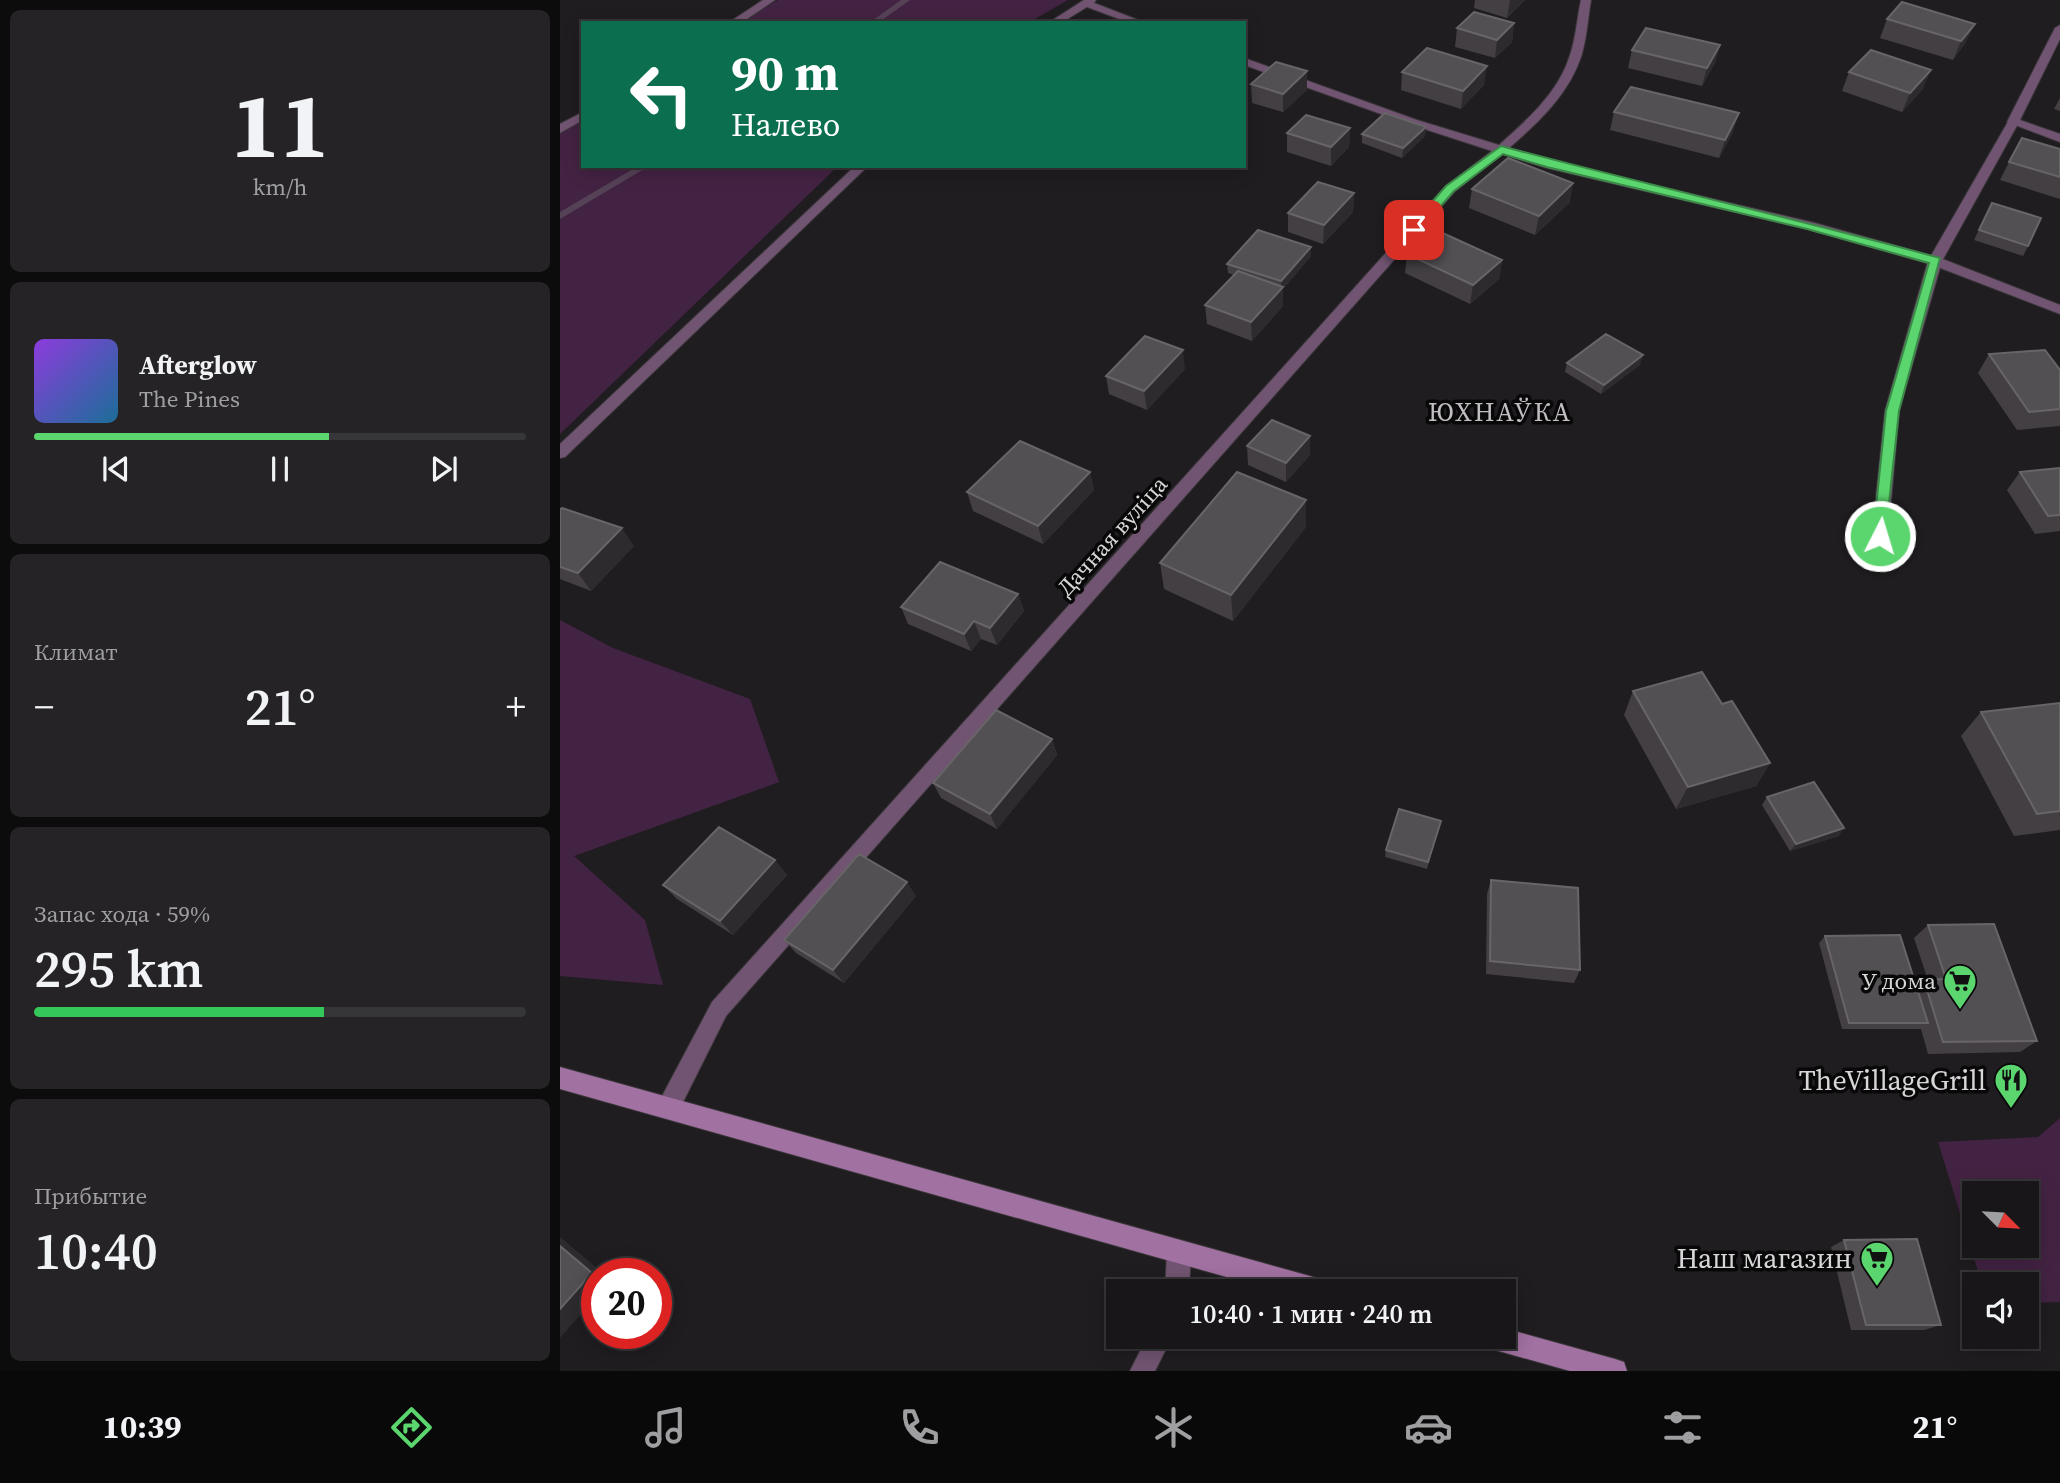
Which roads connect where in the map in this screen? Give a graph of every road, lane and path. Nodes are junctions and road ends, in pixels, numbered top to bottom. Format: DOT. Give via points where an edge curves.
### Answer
graph roads {
  1 [pos="770,0"];
  2 [pos="1586,0"];
  3 [pos="1088,2"];
  4 [pos="736,21"];
  5 [pos="1056,21"];
  6 [pos="1136,21"];
  7 [pos="2060,29"];
  8 [pos="1246,62"];
  9 [pos="581,116"];
  10 [pos="2012,122"];
  11 [pos="560,129"];
  12 [pos="2060,138"];
  13 [pos="1501,150"];
  14 [pos="860,168"];
  15 [pos="1935,261"];
  16 [pos="2060,310"];
  17 [pos="560,453"];
  18 [pos="1880,536"];
  19 [pos="560,1078"];
  20 [pos="668,1108"];
  21 [pos="1179,1252"];
  22 [pos="1178,1279"];
  23 [pos="1277,1279"];
  24 [pos="1516,1344"];
  25 [pos="1154,1349"];
  26 [pos="1142,1371"];
  27 [pos="1615,1371"];
  1 -- 4 [label="street"];
  2 -- 13 [label="street, Дачная вуліца" via="1572,66 1550,99"];
  3 -- 5 [label="street"];
  3 -- 6 [label="street"];
  7 -- 10 [label="street"];
  8 -- 13 [label="street"];
  9 -- 11 [label="street"];
  10 -- 12 [label="street"];
  10 -- 15 [label="street"];
  13 -- 15 [label="street"];
  13 -- 20 [label="street, Дачная вуліца" via="1450,189 719,1009"];
  14 -- 17 [label="street"];
  15 -- 16 [label="street"];
  15 -- 18 [label="street" via="1892,411"];
  19 -- 20 [label="main road"];
  20 -- 21 [label="main road"];
  21 -- 22 [label="street"];
  21 -- 23 [label="main road"];
  24 -- 27 [label="main road"];
  25 -- 26 [label="street"];
}
